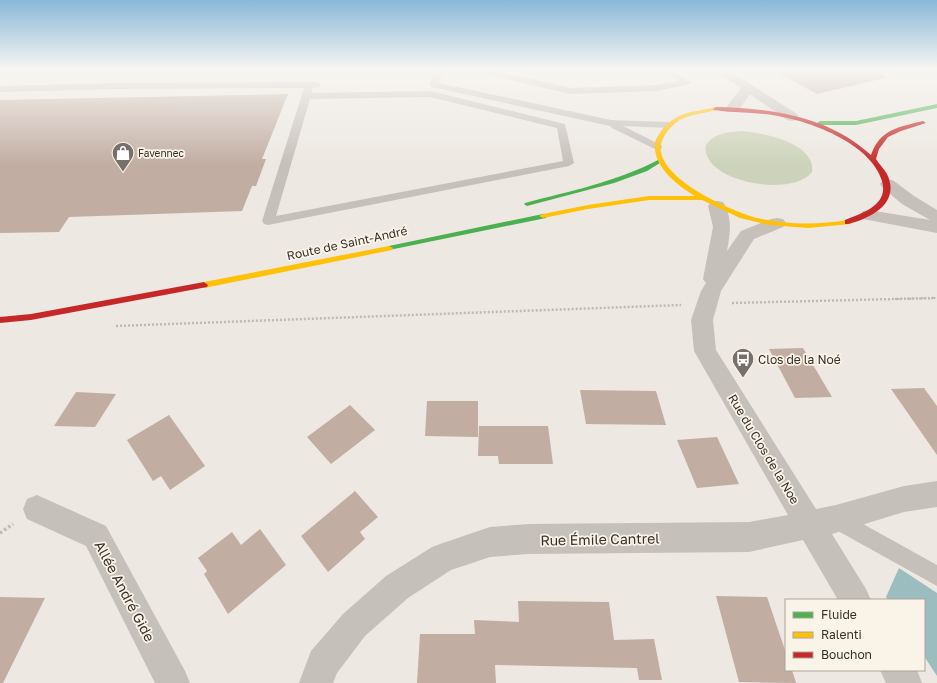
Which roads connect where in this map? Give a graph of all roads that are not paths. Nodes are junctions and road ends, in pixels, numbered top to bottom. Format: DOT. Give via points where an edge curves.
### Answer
graph roads {
  1 [pos="305,101"];
  2 [pos="458,101"];
  3 [pos="533,101"];
  4 [pos="562,101"];
  5 [pos="738,101"];
  6 [pos="769,101"];
  7 [pos="558,105"];
  8 [pos="937,106"];
  9 [pos="732,109"];
  10 [pos="792,117"];
  11 [pos="930,120"];
  12 [pos="611,123"];
  13 [pos="812,123"];
  14 [pos="668,125"];
  15 [pos="657,147"];
  16 [pos="873,158"];
  17 [pos="660,161"];
  18 [pos="888,184"];
  19 [pos="709,202"];
  20 [pos="515,206"];
  21 [pos="868,215"];
  22 [pos="937,217"];
  23 [pos="777,223"];
  24 [pos="937,227"];
  25 [pos="709,297"];
  26 [pos="0,320"];
  27 [pos="937,494"];
  28 [pos="37,509"];
  29 [pos="823,522"];
  30 [pos="937,576"];
  31 [pos="855,599"];
  32 [pos="898,671"];
  33 [pos="173,683"];
  34 [pos="316,683"];
  35 [pos="904,683"];
  1 -- 2 [label="lane" via="268,221 569,163 562,126"];
  3 -- 7 [label="lane"];
  4 -- 7 [label="lane"];
  5 -- 9 [label="street"];
  6 -- 10 [label="street"];
  7 -- 12 [label="lane"];
  8 -- 13 [label="main road" via="856,122"];
  9 -- 10 [label="main road" via="772,112"];
  9 -- 14 [label="main road" via="695,113"];
  10 -- 13 [label="main road"];
  11 -- 16 [label="main road" via="882,137 874,150"];
  12 -- 14 [label="lane"];
  12 -- 15 [label="lane"];
  13 -- 16 [label="main road" via="846,138"];
  14 -- 15 [label="main road" via="658,139"];
  15 -- 17 [label="main road"];
  16 -- 18 [label="main road" via="883,171"];
  17 -- 19 [label="main road" via="684,187"];
  17 -- 20 [label="main road" via="621,180"];
  18 -- 21 [label="main road" via="886,198 878,209"];
  18 -- 22 [label="street" via="908,200"];
  19 -- 23 [label="main road" via="742,215"];
  19 -- 25 [label="street, Rue du Clos de la Noe" via="722,227"];
  19 -- 26 [label="main road, Route de Saint-André" via="649,198 588,207 170,292 31,317"];
  21 -- 23 [label="main road" via="824,226"];
  21 -- 24 [label="street"];
  23 -- 25 [label="street, Rue du Clos de la Noe" via="747,235"];
  25 -- 29 [label="street, Rue du Clos de la Noe" via="702,320 705,351"];
  27 -- 29 [label="street, Rue Émile Cantrel" via="904,499"];
  28 -- 33 [label="street, Allée André Gide" via="96,536"];
  29 -- 30 [label="lane"];
  29 -- 31 [label="street, Rue du Clos de la Noe"];
  29 -- 34 [label="street, Rue Émile Cantrel" via="749,537 528,539 490,542 443,558 397,587 354,625 323,663"];
  32 -- 35 [label="street"];
}
